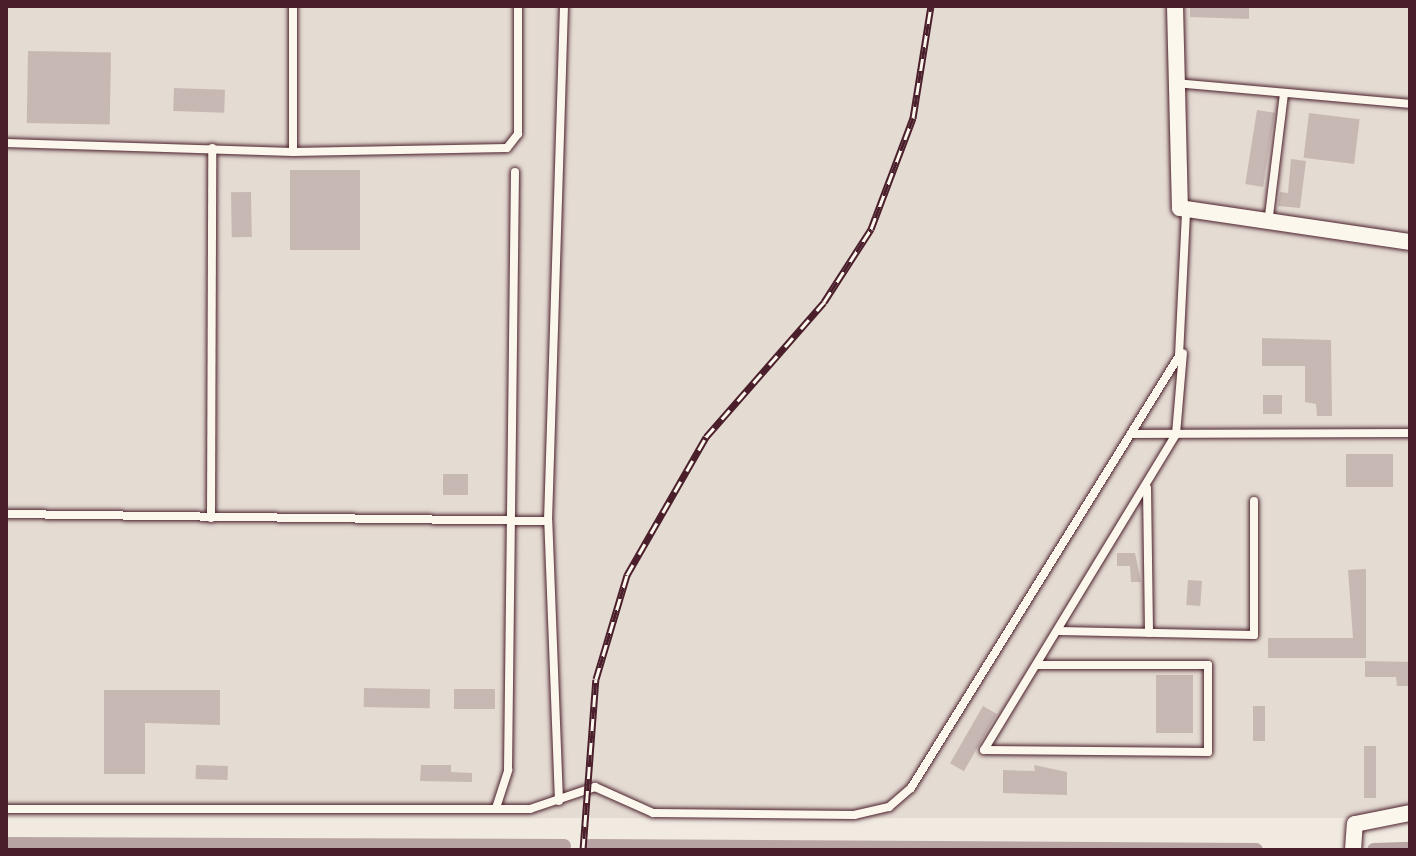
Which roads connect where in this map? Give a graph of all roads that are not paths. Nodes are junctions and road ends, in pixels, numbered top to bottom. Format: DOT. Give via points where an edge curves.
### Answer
graph roads {
  1 [pos="293,6"];
  2 [pos="518,6"];
  3 [pos="564,6"];
  4 [pos="1175,6"];
  5 [pos="1175,83"];
  6 [pos="1284,93"];
  7 [pos="1410,104"];
  8 [pos="6,143"];
  9 [pos="212,148"];
  10 [pos="293,152"];
  11 [pos="515,172"];
  12 [pos="1186,213"];
  13 [pos="1268,224"];
  14 [pos="1410,242"];
  15 [pos="1185,337"];
  16 [pos="1410,433"];
  17 [pos="1131,434"];
  18 [pos="1176,434"];
  19 [pos="1147,487"];
  20 [pos="1254,501"];
  21 [pos="6,514"];
  22 [pos="211,518"];
  23 [pos="511,521"];
  24 [pos="548,521"];
  25 [pos="1059,631"];
  26 [pos="1149,633"];
  27 [pos="1038,665"];
  28 [pos="559,801"];
  29 [pos="496,808"];
  30 [pos="6,809"];
  31 [pos="1410,813"];
  32 [pos="1353,845"];
  1 -- 10 [label="lane"];
  2 -- 10 [label="lane" via="515,145"];
  3 -- 24 [label="lane"];
  4 -- 5 [label="street"];
  5 -- 6 [label="lane"];
  5 -- 12 [label="street" via="1175,189"];
  6 -- 7 [label="lane"];
  6 -- 13 [label="lane"];
  8 -- 9 [label="lane"];
  9 -- 10 [label="lane"];
  9 -- 22 [label="lane"];
  11 -- 23 [label="lane"];
  12 -- 13 [label="street"];
  12 -- 15 [label="lane"];
  13 -- 14 [label="street"];
  15 -- 17 [label="lane"];
  15 -- 18 [label="lane"];
  16 -- 18 [label="lane"];
  17 -- 18 [label="lane"];
  17 -- 28 [label="lane" via="911,788 889,807 854,815 653,813 595,787"];
  18 -- 19 [label="lane"];
  19 -- 25 [label="lane"];
  19 -- 26 [label="lane"];
  20 -- 26 [label="lane" via="1254,635"];
  21 -- 22 [label="lane"];
  22 -- 23 [label="lane"];
  23 -- 24 [label="lane"];
  23 -- 29 [label="lane" via="508,770"];
  24 -- 28 [label="lane"];
  25 -- 26 [label="lane"];
  25 -- 27 [label="lane"];
  27 -- 27 [label="lane" via="1208,665 1208,752 986,753"];
  28 -- 29 [label="lane"];
  29 -- 30 [label="lane"];
  31 -- 32 [label="street" via="1370,815 1355,824"];
}
